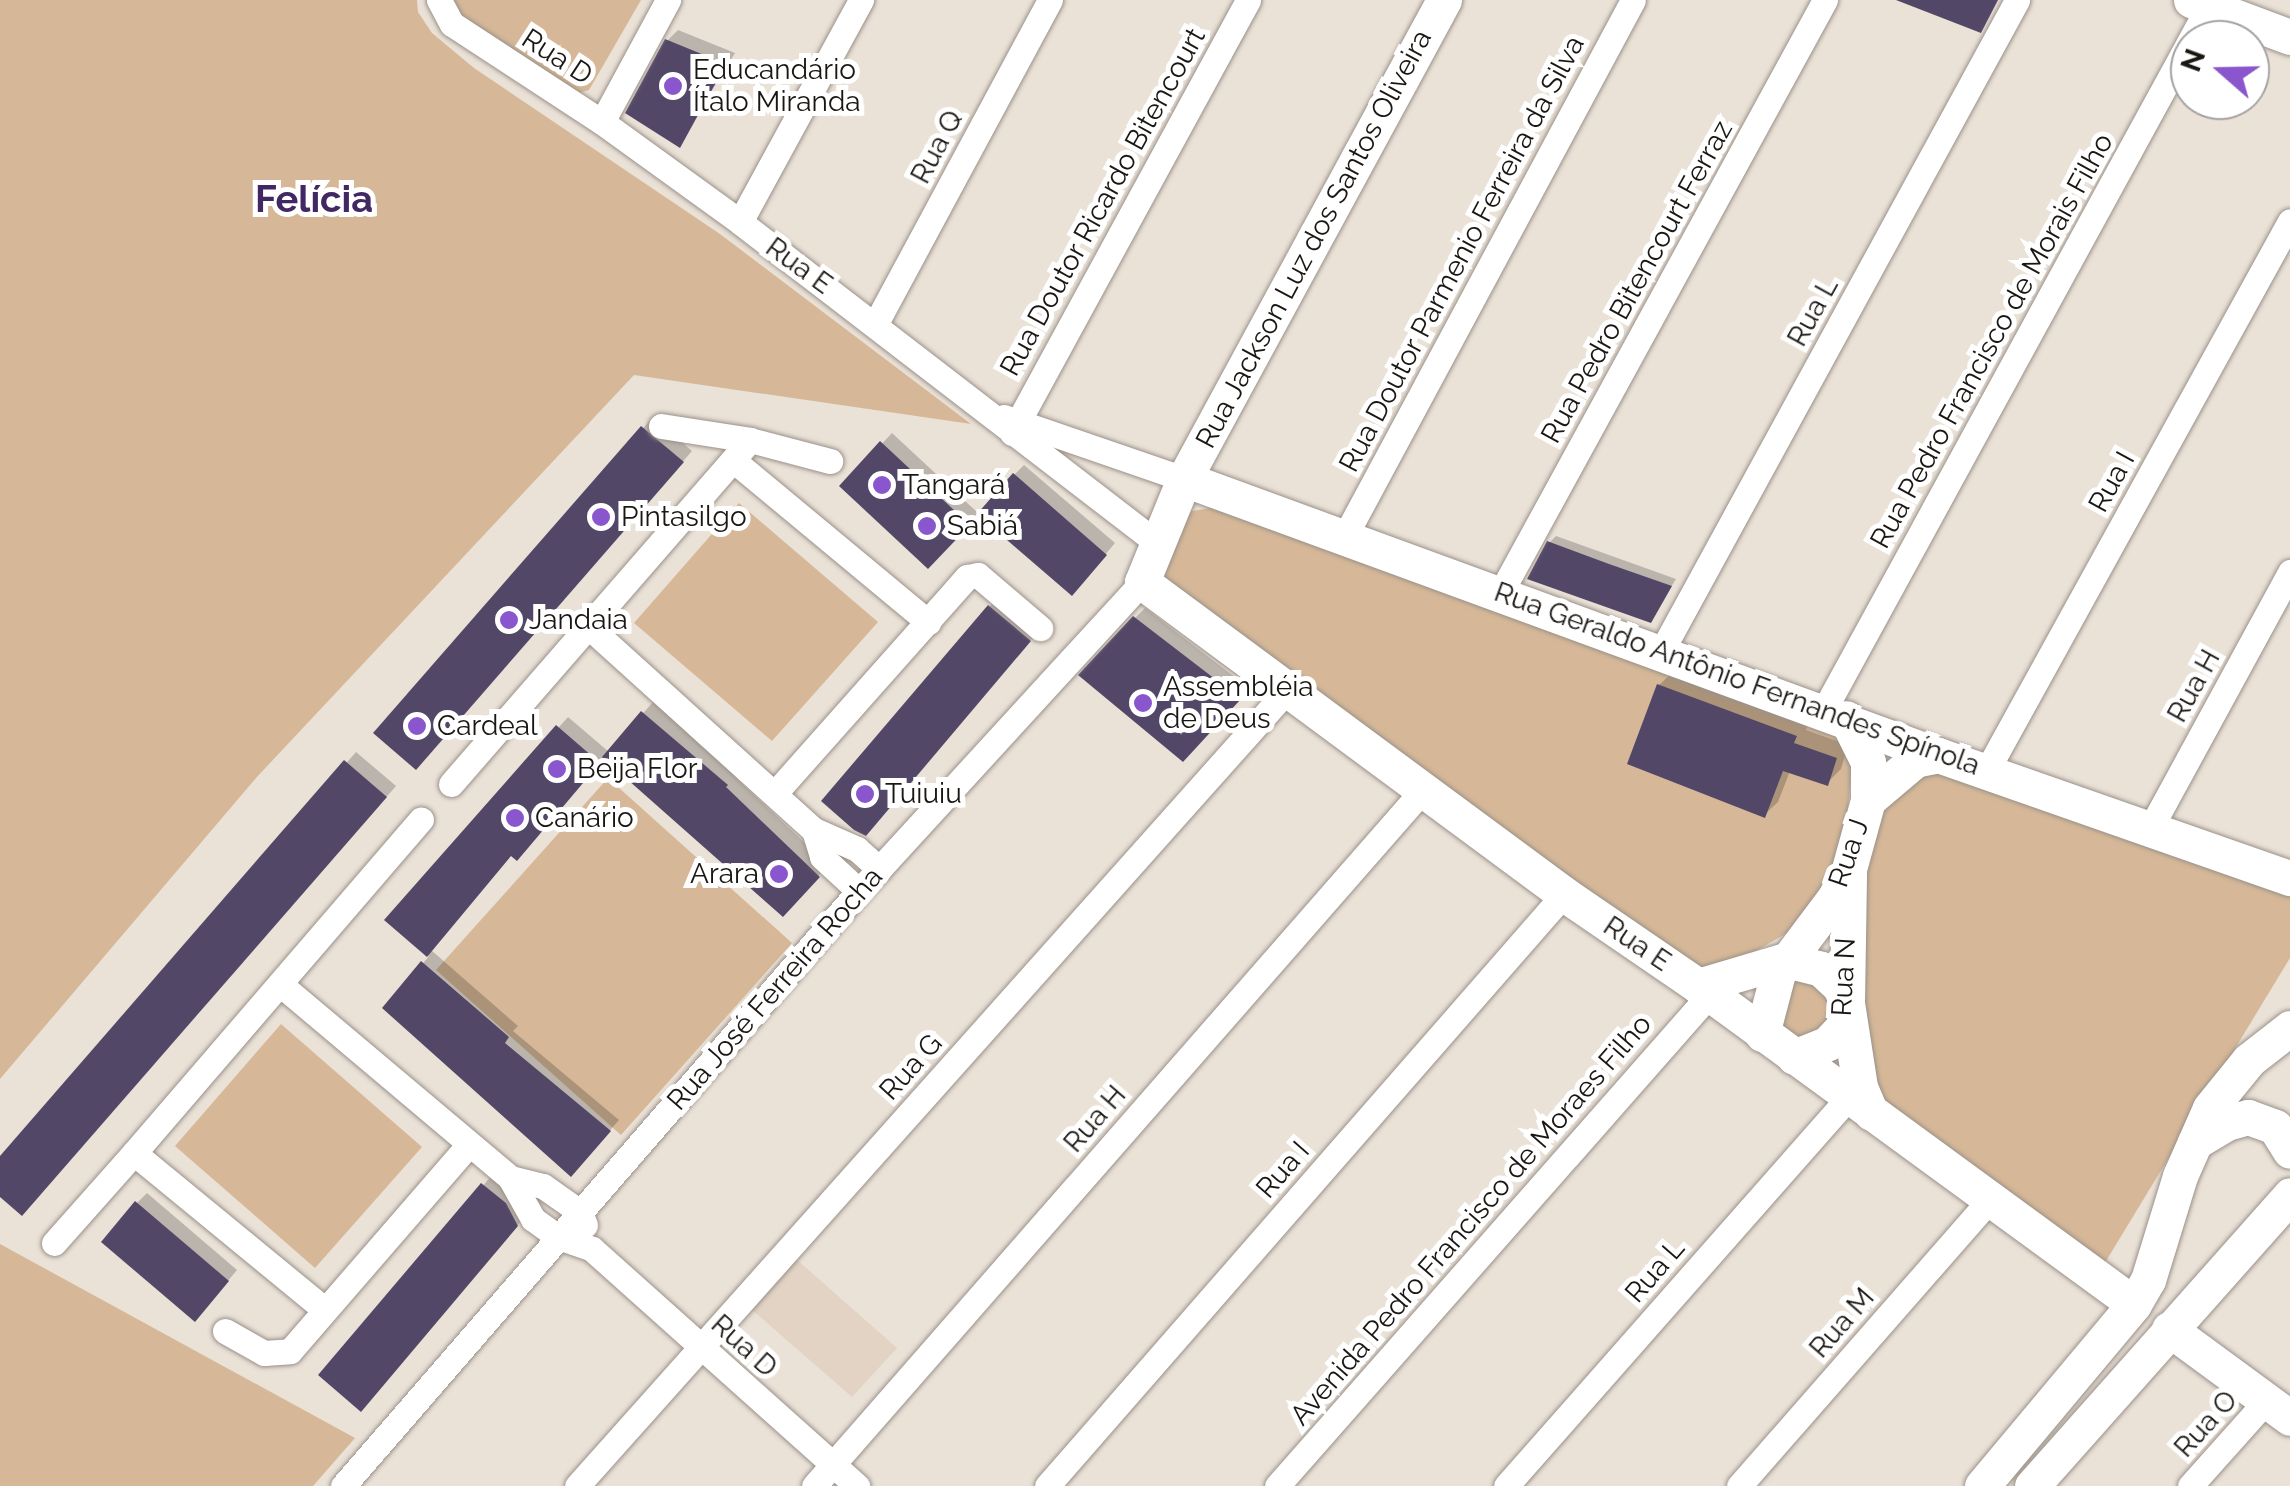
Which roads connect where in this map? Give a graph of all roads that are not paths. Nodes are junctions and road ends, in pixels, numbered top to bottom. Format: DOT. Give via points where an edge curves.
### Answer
graph roads {
  1 [pos="439,0"];
  2 [pos="668,0"];
  3 [pos="860,0"];
  4 [pos="1050,0"];
  5 [pos="1248,0"];
  6 [pos="1444,0"];
  7 [pos="1633,0"];
  8 [pos="1825,0"];
  9 [pos="2017,0"];
  10 [pos="2204,2"];
  11 [pos="2290,36"];
  12 [pos="602,122"];
  13 [pos="2290,221"];
  14 [pos="740,222"];
  15 [pos="876,323"];
  16 [pos="1008,422"];
  17 [pos="661,426"];
  18 [pos="750,440"];
  19 [pos="734,460"];
  20 [pos="830,461"];
  21 [pos="1184,479"];
  22 [pos="1345,536"];
  23 [pos="1156,542"];
  24 [pos="2290,572"];
  25 [pos="1142,582"];
  26 [pos="1501,592"];
  27 [pos="928,622"];
  28 [pos="589,626"];
  29 [pos="1040,628"];
  30 [pos="1661,652"];
  31 [pos="1289,688"];
  32 [pos="1835,714"];
  33 [pos="1938,755"];
  34 [pos="1986,772"];
  35 [pos="450,784"];
  36 [pos="1422,790"];
  37 [pos="776,792"];
  38 [pos="1868,800"];
  39 [pos="421,819"];
  40 [pos="2150,828"];
  41 [pos="814,830"];
  42 [pos="879,869"];
  43 [pos="1849,869"];
  44 [pos="2290,878"];
  45 [pos="859,891"];
  46 [pos="1564,894"];
  47 [pos="1786,960"];
  48 [pos="280,984"];
  49 [pos="1704,990"];
  50 [pos="1847,1004"];
  51 [pos="2290,1028"];
  52 [pos="1762,1034"];
  53 [pos="1794,1057"];
  54 [pos="1860,1105"];
  55 [pos="2195,1142"];
  56 [pos="468,1144"];
  57 [pos="2290,1151"];
  58 [pos="134,1153"];
  59 [pos="510,1178"];
  60 [pos="2287,1190"];
  61 [pos="1990,1200"];
  62 [pos="580,1212"];
  63 [pos="558,1237"];
  64 [pos="54,1243"];
  65 [pos="592,1249"];
  66 [pos="2134,1304"];
  67 [pos="325,1310"];
  68 [pos="2169,1329"];
  69 [pos="225,1331"];
  70 [pos="702,1348"];
  71 [pos="2278,1410"];
  72 [pos="833,1465"];
  73 [pos="343,1486"];
  74 [pos="577,1486"];
  75 [pos="814,1486"];
  76 [pos="857,1486"];
  77 [pos="1047,1486"];
  78 [pos="1277,1486"];
  79 [pos="1506,1486"];
  80 [pos="1739,1486"];
  81 [pos="1982,1486"];
  82 [pos="2032,1486"];
  83 [pos="2190,1486"];
  1 -- 12 [label="street, Rua D" via="452,24"];
  2 -- 12 [label="street"];
  3 -- 14 [label="street"];
  4 -- 15 [label="street, Rua Q"];
  5 -- 16 [label="street, Rua Doutor Ricardo Bitencourt"];
  6 -- 21 [label="street, Rua Jackson Luz dos Santos Oliveira"];
  7 -- 22 [label="street, Rua Doutor Parmenio Ferreira da Silva"];
  8 -- 26 [label="street, Rua Pedro Bitencourt Ferraz"];
  9 -- 30 [label="street, Rua L"];
  10 -- 11 [label="street"];
  10 -- 32 [label="street, Rua Pedro Francisco de Morais Filho"];
  12 -- 14 [label="street, Rua E"];
  13 -- 34 [label="street, Rua I"];
  14 -- 15 [label="street, Rua E"];
  15 -- 16 [label="street, Rua E"];
  16 -- 21 [label="street"];
  16 -- 23 [label="street, Rua E"];
  17 -- 18 [label="street"];
  18 -- 19 [label="street"];
  18 -- 20 [label="street"];
  19 -- 27 [label="street"];
  19 -- 28 [label="street"];
  21 -- 22 [label="street, Rua Geraldo Antônio Fernandes Spínola"];
  21 -- 23 [label="street, Rua José Ferreira Rocha"];
  22 -- 26 [label="street, Rua Geraldo Antônio Fernandes Spínola"];
  23 -- 25 [label="street, Rua José Ferreira Rocha"];
  24 -- 40 [label="street, Rua H"];
  25 -- 31 [label="street, Rua E"];
  25 -- 42 [label="street, Rua José Ferreira Rocha"];
  26 -- 30 [label="street, Rua Geraldo Antônio Fernandes Spínola"];
  27 -- 29 [label="street" via="972,574"];
  27 -- 37 [label="street"];
  28 -- 35 [label="street"];
  28 -- 37 [label="street"];
  30 -- 32 [label="street, Rua Geraldo Antônio Fernandes Spínola"];
  31 -- 36 [label="street, Rua E"];
  31 -- 70 [label="street, Rua G"];
  32 -- 33 [label="street, Rua Geraldo Antônio Fernandes Spínola"];
  32 -- 38 [label="street, Rua J" via="1868,762"];
  33 -- 34 [label="street, Rua Geraldo Antônio Fernandes Spínola"];
  33 -- 38 [label="street" via="1914,760"];
  34 -- 40 [label="street, Rua Geraldo Antônio Fernandes Spínola"];
  36 -- 46 [label="street, Rua E"];
  36 -- 72 [label="street, Rua H"];
  37 -- 41 [label="street"];
  38 -- 43 [label="street, Rua J"];
  39 -- 48 [label="street"];
  40 -- 44 [label="street, Rua Geraldo Antônio Fernandes Spínola"];
  41 -- 42 [label="street" via="857,849"];
  41 -- 45 [label="street" via="822,857"];
  42 -- 45 [label="street, Rua José Ferreira Rocha"];
  43 -- 47 [label="street, Rua J"];
  43 -- 50 [label="street, Rua N"];
  45 -- 62 [label="street, Rua José Ferreira Rocha"];
  46 -- 49 [label="street, Rua E"];
  46 -- 77 [label="street, Rua I"];
  47 -- 49 [label="street"];
  47 -- 50 [label="street" via="1821,969"];
  47 -- 52 [label="street, Rua J" via="1770,988"];
  48 -- 56 [label="street"];
  48 -- 58 [label="street"];
  49 -- 52 [label="street, Rua E"];
  49 -- 78 [label="street, Avenida Pedro Francisco de Moraes Filho"];
  50 -- 53 [label="street, Rua N" via="1838,1036"];
  50 -- 54 [label="street"];
  51 -- 55 [label="street" via="2248,1060 2210,1108"];
  52 -- 53 [label="street, Rua E"];
  53 -- 54 [label="street, Rua E"];
  54 -- 61 [label="street, Rua E"];
  54 -- 79 [label="street, Rua L"];
  55 -- 57 [label="street" via="2248,1117 2275,1126"];
  55 -- 66 [label="street"];
  56 -- 59 [label="street"];
  56 -- 67 [label="street"];
  58 -- 64 [label="street"];
  58 -- 67 [label="street"];
  59 -- 62 [label="street" via="543,1186"];
  59 -- 63 [label="street" via="524,1208"];
  60 -- 68 [label="street"];
  61 -- 66 [label="street, Rua E"];
  61 -- 80 [label="street, Rua M"];
  62 -- 63 [label="street, Rua José Ferreira Rocha"];
  62 -- 65 [label="street"];
  63 -- 65 [label="street, Rua D"];
  63 -- 73 [label="street, Rua José Ferreira Rocha"];
  65 -- 70 [label="street, Rua D"];
  66 -- 81 [label="street"];
  67 -- 69 [label="street" via="278,1355"];
  68 -- 71 [label="street"];
  68 -- 82 [label="street"];
  70 -- 72 [label="street, Rua D"];
  70 -- 74 [label="street, Rua G"];
  71 -- 83 [label="street, Rua O"];
  72 -- 75 [label="street, Rua H"];
  72 -- 76 [label="street, Rua D"];
}
